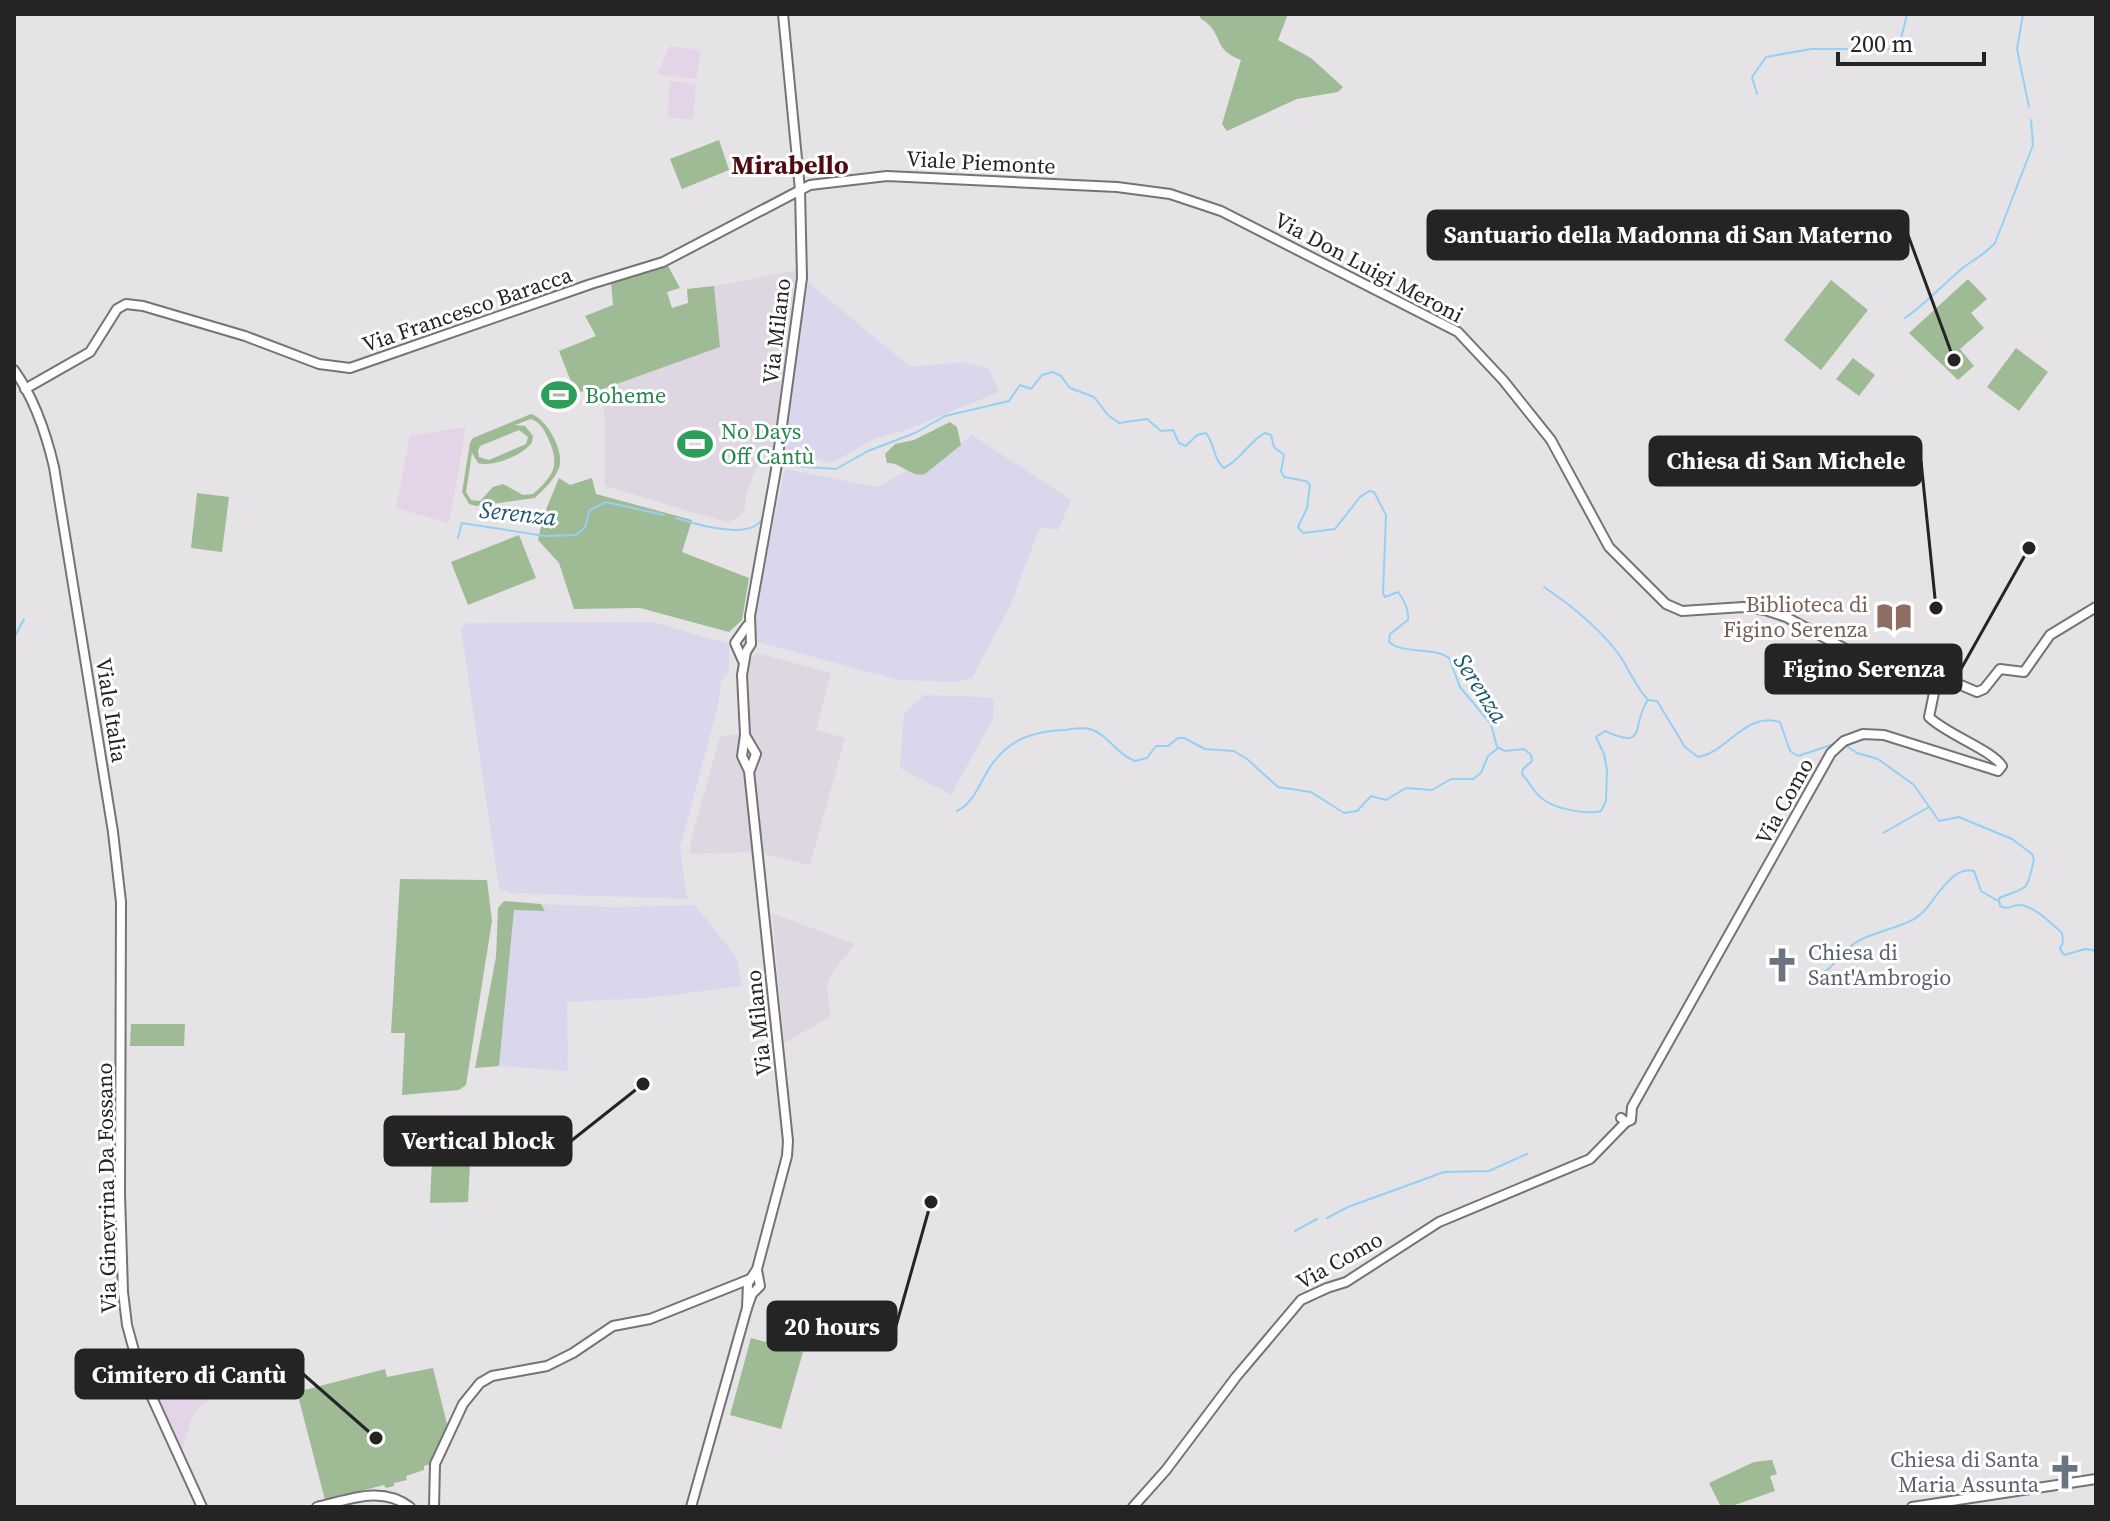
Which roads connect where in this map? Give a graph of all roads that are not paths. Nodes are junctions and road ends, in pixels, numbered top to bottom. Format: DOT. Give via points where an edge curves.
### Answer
graph roads {
  1 [pos="783,14"];
  2 [pos="800,190"];
  3 [pos="1161,192"];
  4 [pos="14,370"];
  5 [pos="25,389"];
  6 [pos="2096,607"];
  7 [pos="1941,680"];
  8 [pos="121,902"];
  9 [pos="751,1282"];
  10 [pos="2096,1479"];
  11 [pos="434,1505"];
  12 [pos="408,1506"];
  13 [pos="202,1507"];
  14 [pos="317,1507"];
  15 [pos="691,1507"];
  16 [pos="1133,1507"];
  17 [pos="1912,1507"];
  1 -- 2 [label="street, Via Milano"];
  2 -- 3 [label="street, Viale Piemonte" via="887,176"];
  2 -- 5 [label="street, Via Francesco Baracca" via="663,262 363,365 319,364 245,336 126,304 117,309 90,352"];
  2 -- 9 [label="street, Via Milano" via="802,278 741,695 788,1141"];
  3 -- 7 [label="street, Via Don Luigi Meroni" via="1221,211 1458,332 1551,440 1609,547 1666,604 1682,611 1765,610 1883,669"];
  4 -- 5 [label="street, Viale Italia"];
  5 -- 8 [label="street, Viale Italia" via="47,437 56,476"];
  6 -- 7 [label="street, Via Don Luigi Meroni" via="2050,635 2022,673 2000,669 1980,691"];
  7 -- 16 [label="street, Via Como" via="1929,717 1997,759 2000,769 1884,735 1863,734 1844,741 1831,753 1610,1140 1590,1159 1439,1222 1346,1282 1301,1300"];
  8 -- 13 [label="street, Via Ginevrina Da Fossano" via="120,1194 127,1325 139,1369"];
  9 -- 11 [label="street" via="650,1319 613,1326 547,1366 480,1383 463,1404 435,1464"];
  9 -- 15 [label="street, Via Milano"];
  10 -- 17 [label="street"];
  12 -- 14 [label="street" via="375,1494"];
}
